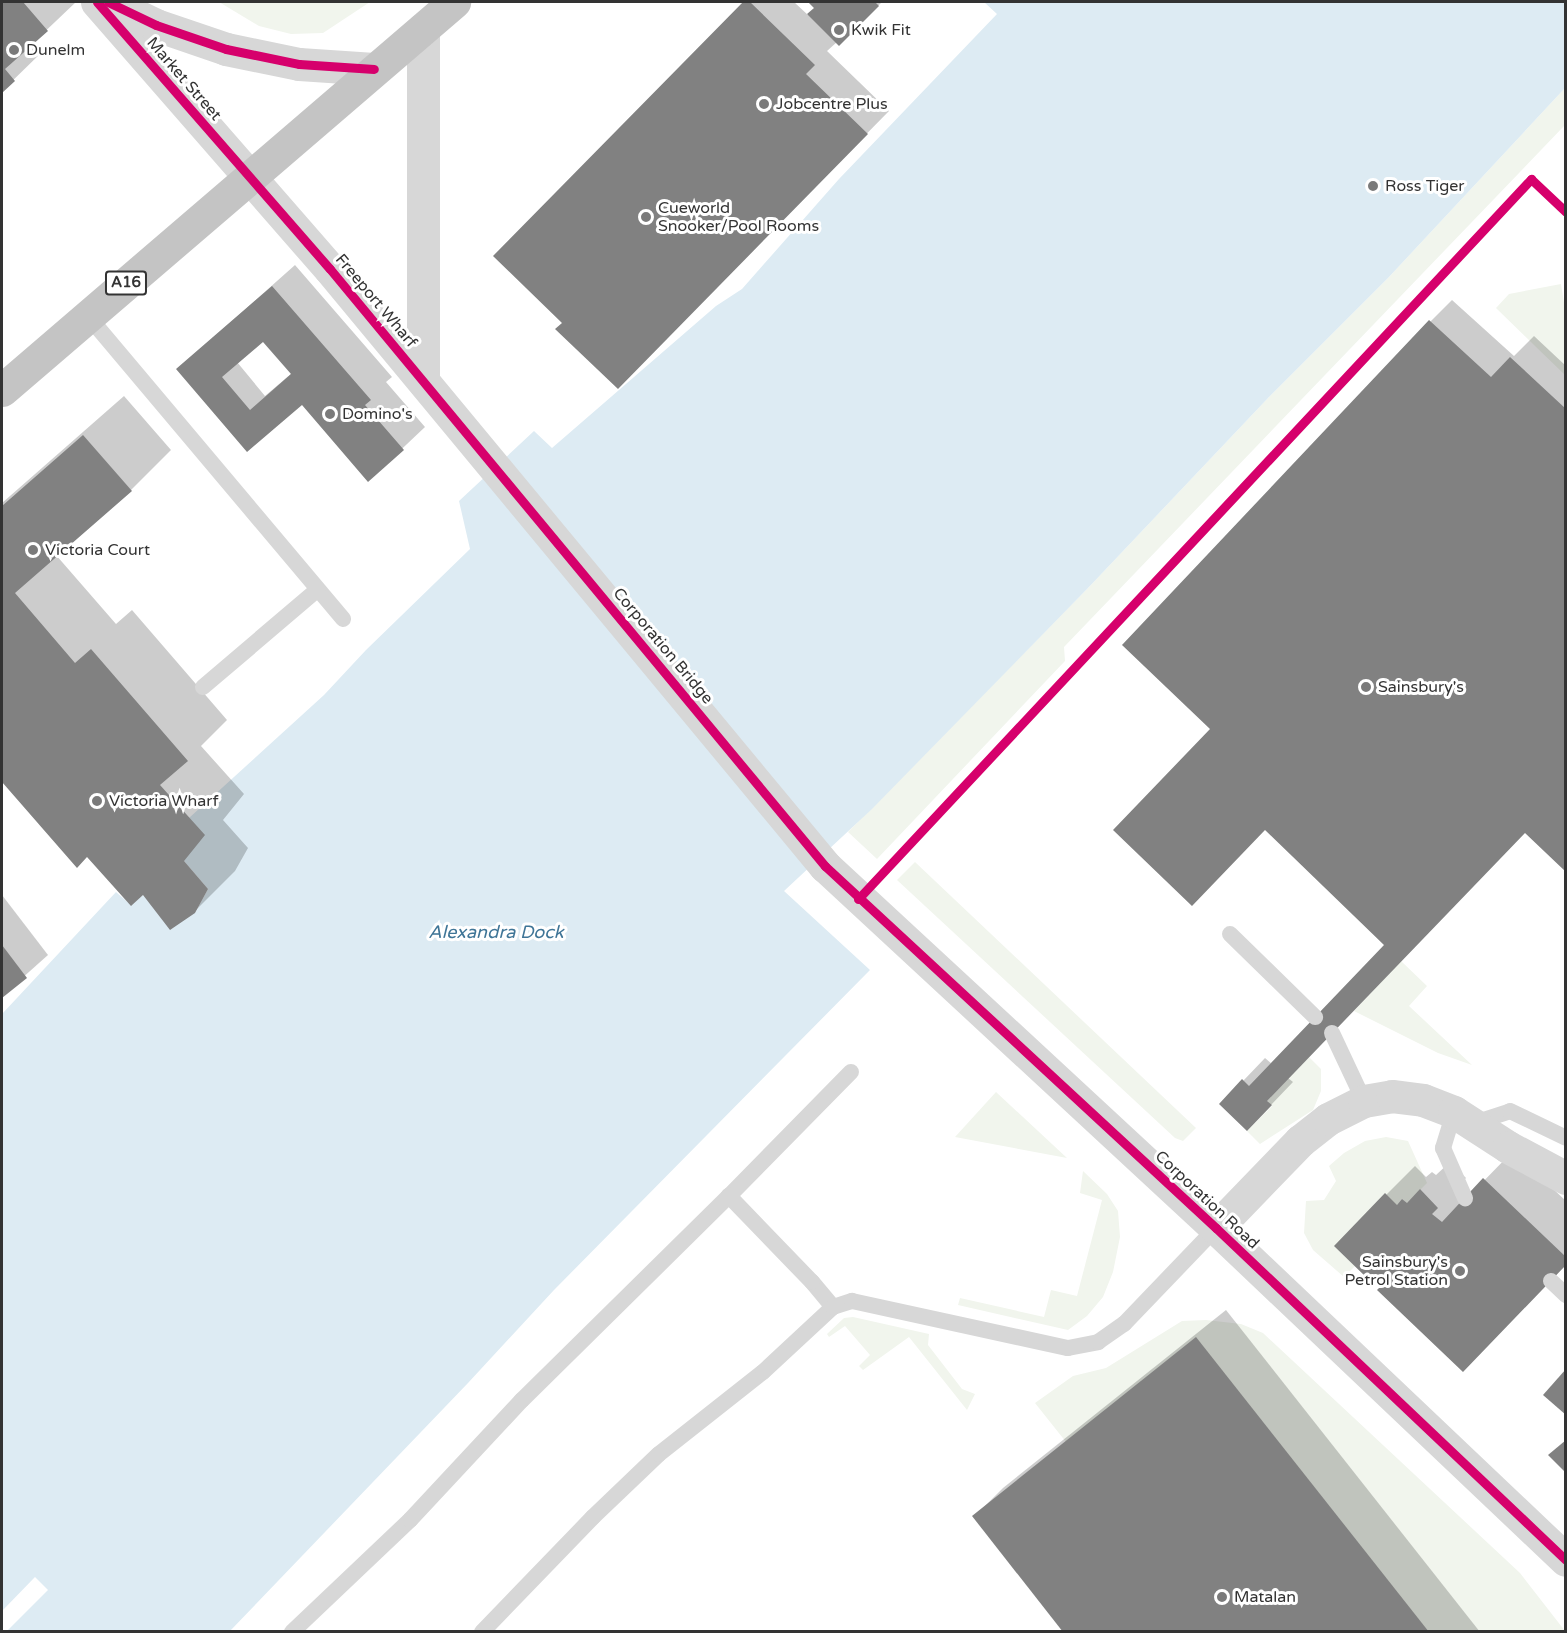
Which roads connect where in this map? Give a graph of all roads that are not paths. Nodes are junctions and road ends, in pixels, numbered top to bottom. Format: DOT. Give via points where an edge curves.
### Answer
graph roads {
  1 [pos="97,2"];
  2 [pos="108,2"];
  3 [pos="454,2"];
  4 [pos="423,29"];
  5 [pos="374,69"];
  6 [pos="250,176"];
  7 [pos="88,316"];
  8 [pos="423,380"];
  9 [pos="2,390"];
  10 [pos="477,446"];
  11 [pos="317,590"];
  12 [pos="343,620"];
  13 [pos="203,687"];
  14 [pos="825,866"];
  15 [pos="1230,934"];
  16 [pos="1316,1017"];
  17 [pos="1332,1033"];
  18 [pos="851,1072"];
  19 [pos="1364,1101"];
  20 [pos="1464,1117"];
  21 [pos="1566,1138"];
  22 [pos="1566,1178"];
  23 [pos="729,1196"];
  24 [pos="1465,1198"];
  25 [pos="1216,1228"];
  26 [pos="1551,1281"];
  27 [pos="1566,1295"];
  28 [pos="833,1307"];
  29 [pos="1566,1560"];
  30 [pos="292,1632"];
  31 [pos="482,1632"];
  1 -- 6 [label="street, Market Street"];
  2 -- 5 [label="street" via="156,25 226,49 299,64"];
  3 -- 4 [label="highway, A16"];
  4 -- 5 [label="highway, A16"];
  4 -- 8 [label="street"];
  5 -- 6 [label="highway, A16"];
  6 -- 7 [label="highway, A16"];
  6 -- 8 [label="street, Freeport Wharf"];
  7 -- 9 [label="highway, A16"];
  7 -- 11 [label="lane"];
  8 -- 10 [label="street, Freeport Wharf"];
  10 -- 14 [label="street, Corporation Bridge"];
  11 -- 12 [label="lane"];
  11 -- 13 [label="lane"];
  14 -- 25 [label="street, Corporation Road"];
  15 -- 16 [label="lane"];
  17 -- 19 [label="lane"];
  18 -- 23 [label="lane"];
  19 -- 20 [label="street" via="1392,1096 1412,1099"];
  19 -- 25 [label="street" via="1328,1119 1300,1141"];
  20 -- 21 [label="lane" via="1510,1111"];
  20 -- 22 [label="street" via="1508,1147"];
  20 -- 24 [label="lane" via="1443,1148"];
  23 -- 28 [label="lane"];
  23 -- 30 [label="lane" via="522,1400 410,1520"];
  25 -- 28 [label="lane" via="1124,1324 1098,1342 1068,1348 852,1301"];
  25 -- 29 [label="street, Corporation Road"];
  26 -- 27 [label="lane"];
  28 -- 31 [label="lane" via="763,1372 659,1454"];
}
